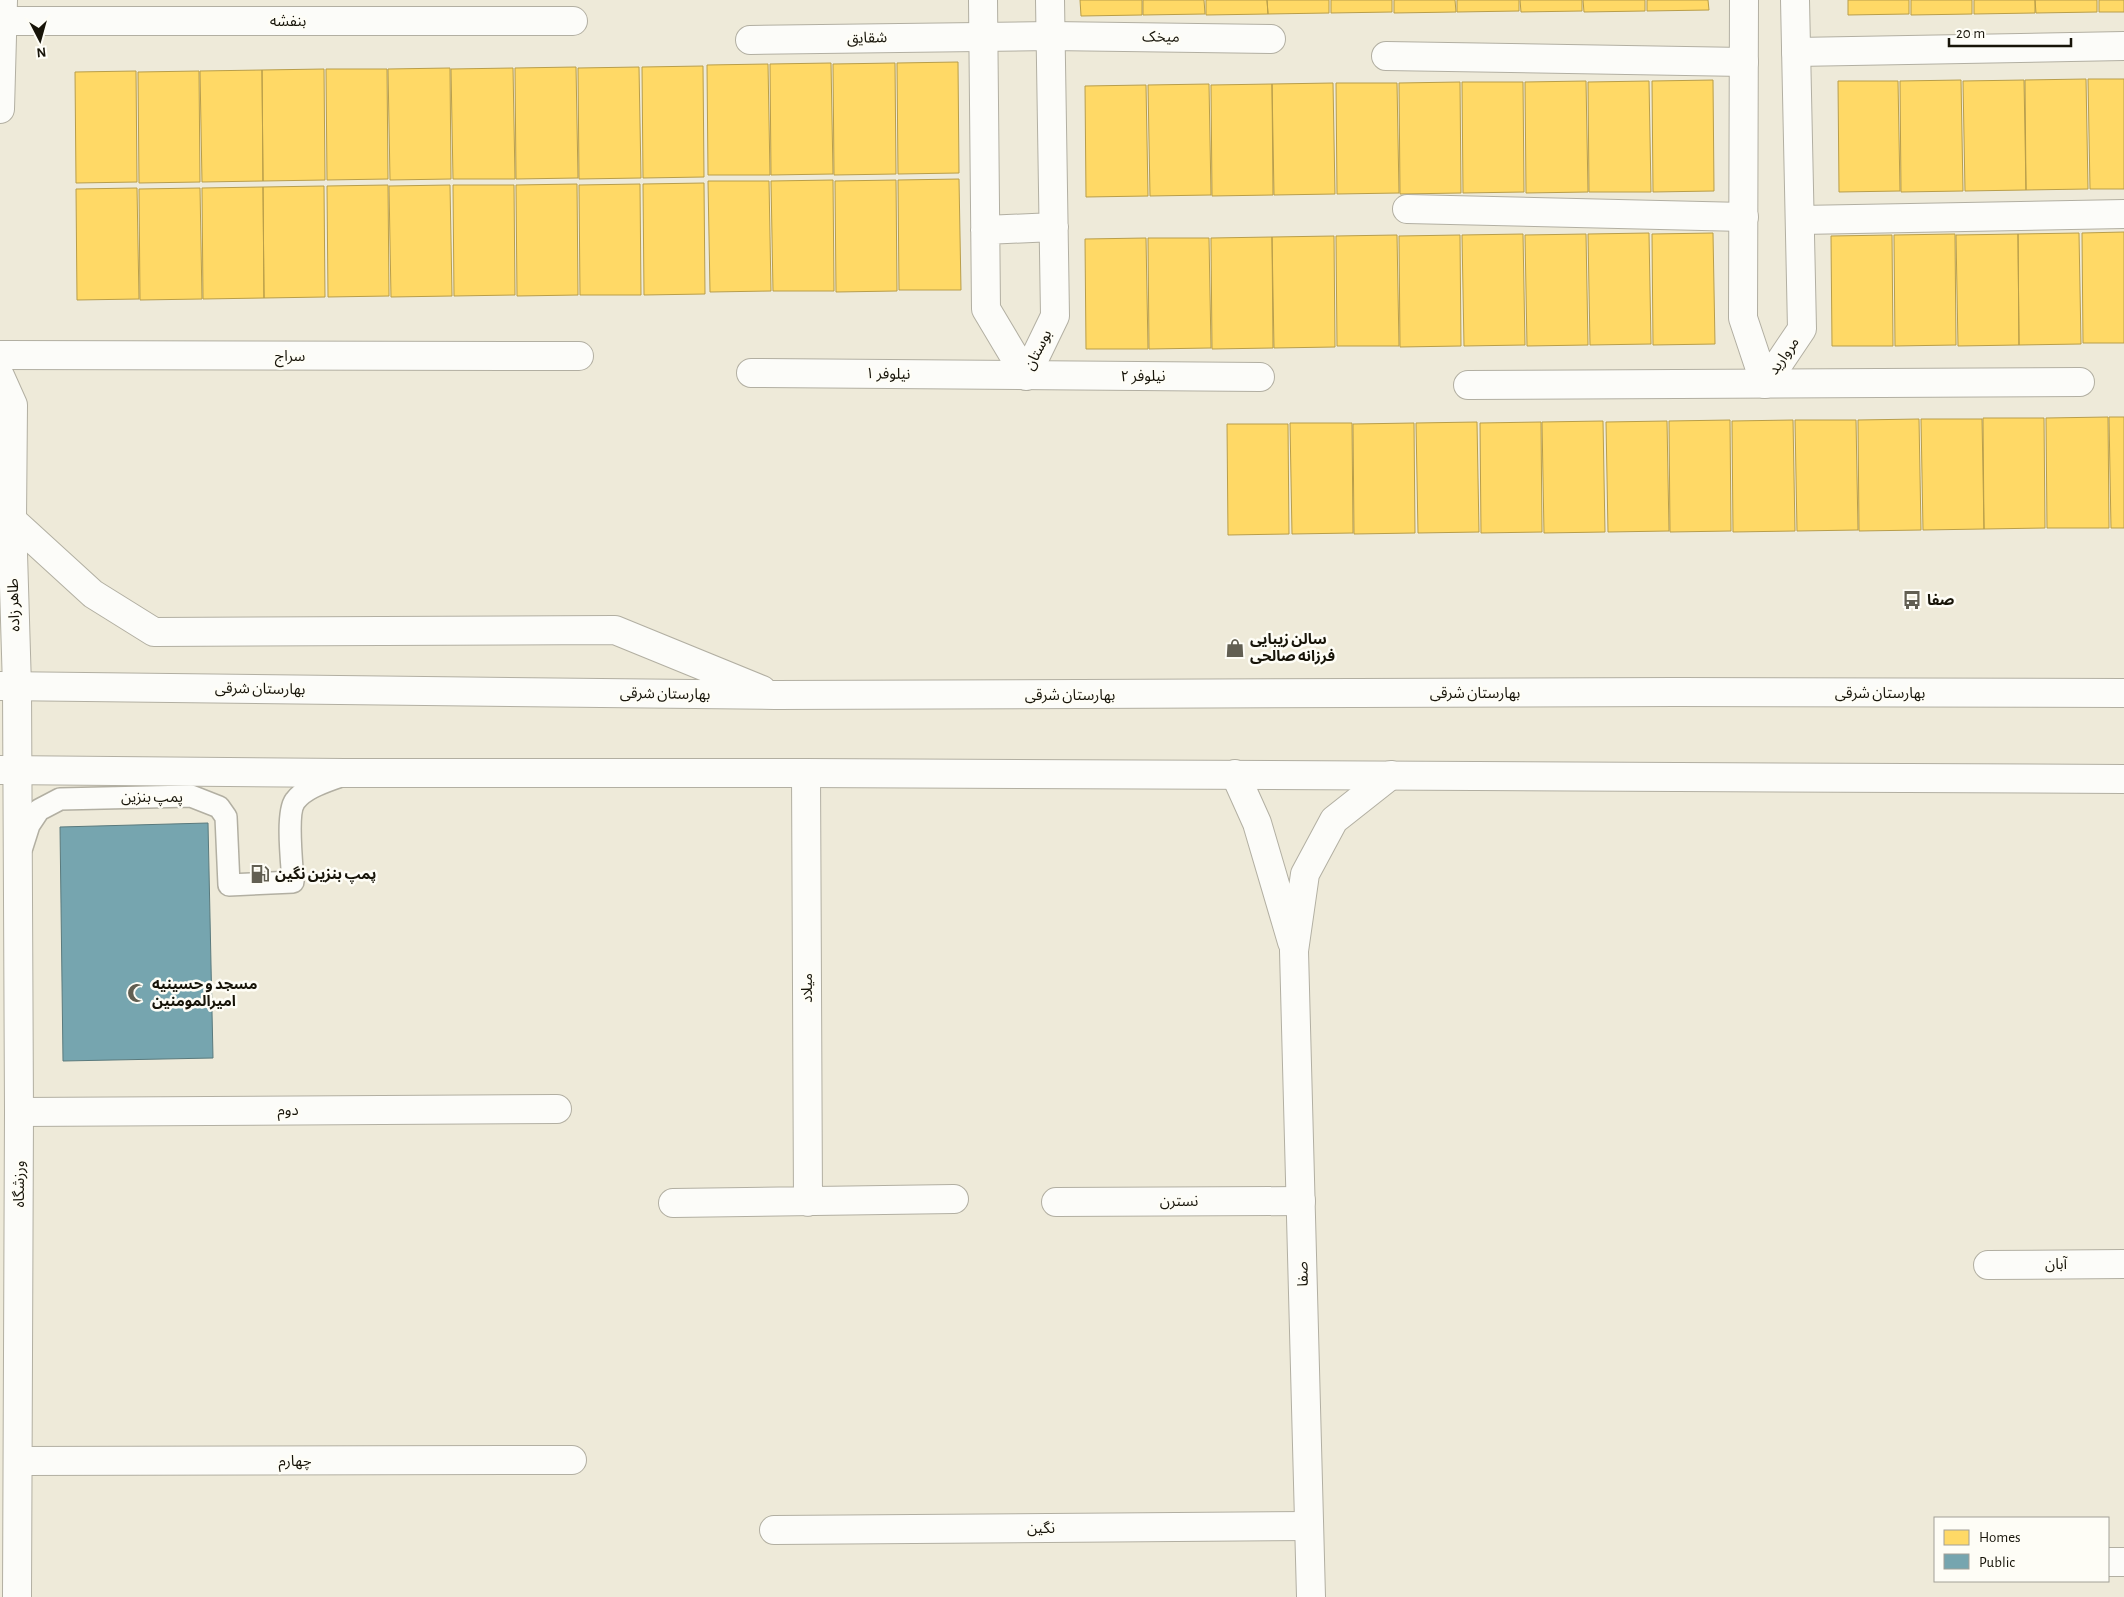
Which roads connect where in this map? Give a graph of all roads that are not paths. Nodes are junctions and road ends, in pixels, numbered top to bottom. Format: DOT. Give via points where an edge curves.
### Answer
graph roads {
  1 [pos="983,0"];
  2 [pos="1050,0"];
  3 [pos="1744,0"];
  4 [pos="1795,0"];
  5 [pos="3,11"];
  6 [pos="573,21"];
  7 [pos="1051,36"];
  8 [pos="983,37"];
  9 [pos="1271,39"];
  10 [pos="750,40"];
  11 [pos="2124,46"];
  12 [pos="1796,52"];
  13 [pos="1386,56"];
  14 [pos="1744,62"];
  15 [pos="0,109"];
  16 [pos="1407,209"];
  17 [pos="2124,214"];
  18 [pos="1744,217"];
  19 [pos="1800,220"];
  20 [pos="1054,227"];
  21 [pos="985,230"];
  22 [pos="0,355"];
  23 [pos="579,356"];
  24 [pos="751,373"];
  25 [pos="0,376"];
  26 [pos="1026,376"];
  27 [pos="1260,377"];
  28 [pos="2080,382"];
  29 [pos="1765,384"];
  30 [pos="1468,385"];
  31 [pos="12,520"];
  32 [pos="8,686"];
  33 [pos="2124,694"];
  34 [pos="775,695"];
  35 [pos="9,770"];
  36 [pos="345,773"];
  37 [pos="806,773"];
  38 [pos="1235,774"];
  39 [pos="1391,775"];
  40 [pos="2124,779"];
  41 [pos="17,861"];
  42 [pos="1294,951"];
  43 [pos="557,1109"];
  44 [pos="19,1112"];
  45 [pos="954,1199"];
  46 [pos="1301,1201"];
  47 [pos="808,1202"];
  48 [pos="1056,1202"];
  49 [pos="673,1203"];
  50 [pos="2124,1264"];
  51 [pos="1988,1265"];
  52 [pos="572,1460"];
  53 [pos="19,1461"];
  54 [pos="1309,1526"];
  55 [pos="774,1530"];
  56 [pos="2109,1562"];
  57 [pos="2124,1562"];
  58 [pos="17,1597"];
  59 [pos="1311,1597"];
  1 -- 8 [label="street, بوستان"];
  2 -- 7 [label="street, بوستان"];
  3 -- 14 [label="street, مروارید"];
  4 -- 12 [label="street, مروارید"];
  5 -- 6 [label="street, بنفشه"];
  5 -- 15 [label="street"];
  7 -- 8 [label="street, میخک"];
  7 -- 9 [label="street, میخک"];
  7 -- 20 [label="street, بوستان"];
  8 -- 10 [label="street, شقایق"];
  8 -- 21 [label="street, بوستان"];
  11 -- 12 [label="street"];
  12 -- 19 [label="street, مروارید"];
  13 -- 14 [label="street"];
  14 -- 18 [label="street, مروارید"];
  16 -- 18 [label="street"];
  17 -- 19 [label="street"];
  18 -- 29 [label="street, مروارید" via="1743,318"];
  19 -- 29 [label="street, مروارید" via="1802,329"];
  20 -- 21 [label="street"];
  20 -- 26 [label="street, بوستان" via="1055,316"];
  21 -- 26 [label="street, بوستان" via="986,309"];
  22 -- 23 [label="street, سراج"];
  24 -- 26 [label="street, نیلوفر ۱"];
  25 -- 31 [label="street, طاهر زاده" via="13,405"];
  26 -- 27 [label="street, نیلوفر ۲"];
  28 -- 29 [label="street"];
  29 -- 30 [label="street"];
  31 -- 32 [label="street, طاهر زاده"];
  31 -- 34 [label="street" via="92,594 154,632 615,630"];
  32 -- 34 [label="street, بهارستان شرقی"];
  32 -- 35 [label="street, طاهر زاده"];
  33 -- 34 [label="street, بهارستان شرقی"];
  35 -- 36 [label="street"];
  35 -- 41 [label="street, ورزشگاه"];
  36 -- 37 [label="street"];
  36 -- 41 [label="lane, پمپ بنزین" via="295,801 290,812 293,882 229,885 226,817 219,806 191,796 60,798 39,810 29,825"];
  37 -- 38 [label="street"];
  37 -- 47 [label="street, میلاد"];
  38 -- 39 [label="street"];
  38 -- 42 [label="street" via="1257,823"];
  39 -- 40 [label="street"];
  39 -- 42 [label="street" via="1334,820 1305,874"];
  41 -- 44 [label="street, ورزشگاه"];
  42 -- 46 [label="street, صفا"];
  43 -- 44 [label="street, دوم"];
  44 -- 53 [label="street, ورزشگاه"];
  45 -- 47 [label="street"];
  46 -- 48 [label="street, نسترن"];
  46 -- 54 [label="street, صفا"];
  47 -- 49 [label="street"];
  50 -- 51 [label="street, آبان"];
  52 -- 53 [label="street, چهارم"];
  53 -- 58 [label="street, ورزشگاه"];
  54 -- 55 [label="street, نگین"];
  54 -- 59 [label="street, صفا"];
  56 -- 57 [label="street"];
}
